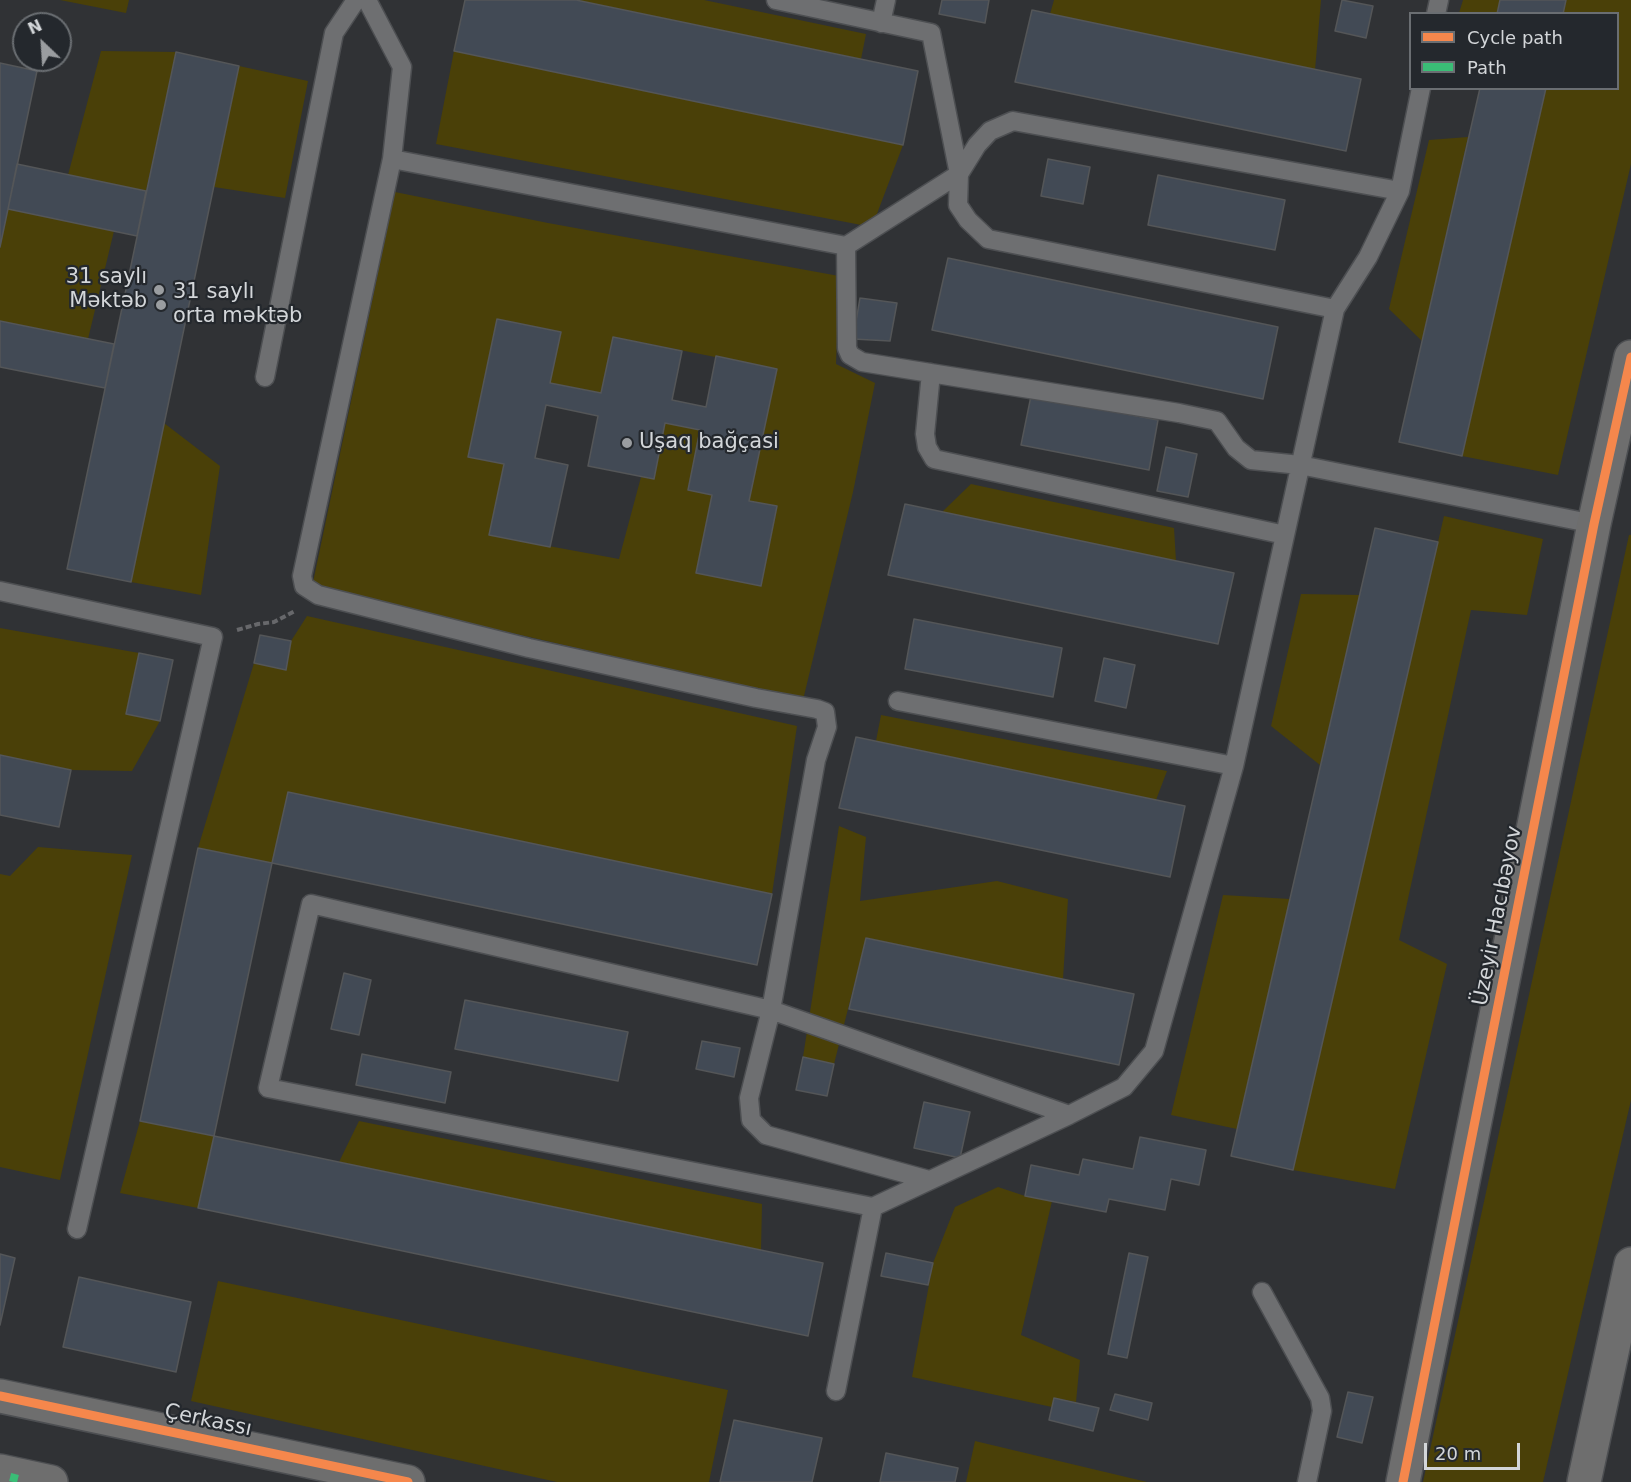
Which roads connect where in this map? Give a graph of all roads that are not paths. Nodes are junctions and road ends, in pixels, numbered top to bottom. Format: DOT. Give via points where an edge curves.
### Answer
graph roads {
  1 [pos="356,0"];
  2 [pos="367,0"];
  3 [pos="778,0"];
  4 [pos="886,0"];
  5 [pos="881,23"];
  6 [pos="1420,90"];
  7 [pos="392,159"];
  8 [pos="959,174"];
  9 [pos="1400,191"];
  10 [pos="846,246"];
  11 [pos="1335,309"];
  12 [pos="1631,357"];
  13 [pos="931,373"];
  14 [pos="265,376"];
  15 [pos="1300,465"];
  16 [pos="1594,524"];
  17 [pos="1285,535"];
  18 [pos="0,591"];
  19 [pos="898,701"];
  20 [pos="1234,766"];
  21 [pos="771,1010"];
  22 [pos="1069,1115"];
  23 [pos="929,1180"];
  24 [pos="873,1207"];
  25 [pos="76,1229"];
  26 [pos="1631,1264"];
  27 [pos="1262,1292"];
  28 [pos="836,1391"];
  29 [pos="0,1396"];
  30 [pos="0,1471"];
  31 [pos="51,1482"];
  32 [pos="408,1482"];
  33 [pos="1307,1482"];
  34 [pos="1403,1482"];
  35 [pos="1584,1482"];
  1 -- 14 [label="lane" via="334,33"];
  2 -- 7 [label="lane" via="402,67"];
  3 -- 5 [label="lane"];
  4 -- 5 [label="lane"];
  5 -- 8 [label="lane" via="930,33"];
  6 -- 9 [label="lane"];
  7 -- 10 [label="lane"];
  7 -- 21 [label="lane" via="302,576 304,586 318,595 529,648 825,712 827,727 816,760"];
  8 -- 9 [label="lane" via="990,131 1013,121"];
  8 -- 10 [label="lane"];
  8 -- 11 [label="lane" via="958,205 988,239"];
  9 -- 11 [label="lane" via="1368,257"];
  10 -- 13 [label="lane" via="850,355 862,362"];
  11 -- 15 [label="lane"];
  12 -- 16 [label="street, Üzeyir Hacıbəyov"];
  13 -- 15 [label="lane" via="1217,421 1236,448 1251,460"];
  13 -- 17 [label="lane" via="925,434 934,459"];
  15 -- 16 [label="lane"];
  15 -- 17 [label="lane"];
  16 -- 34 [label="street, Üzeyir Hacıbəyov"];
  17 -- 20 [label="lane"];
  18 -- 25 [label="lane" via="213,637"];
  19 -- 20 [label="lane"];
  20 -- 22 [label="lane" via="1154,1051 1124,1087"];
  21 -- 22 [label="lane"];
  21 -- 23 [label="lane" via="749,1098 751,1120 766,1134"];
  21 -- 24 [label="lane" via="311,904 268,1088"];
  22 -- 23 [label="lane"];
  23 -- 24 [label="lane"];
  24 -- 28 [label="lane"];
  26 -- 35 [label="street"];
  27 -- 33 [label="lane" via="1320,1398 1322,1411"];
  29 -- 32 [label="street, Çerkassı"];
  30 -- 31 [label="street"];
}
